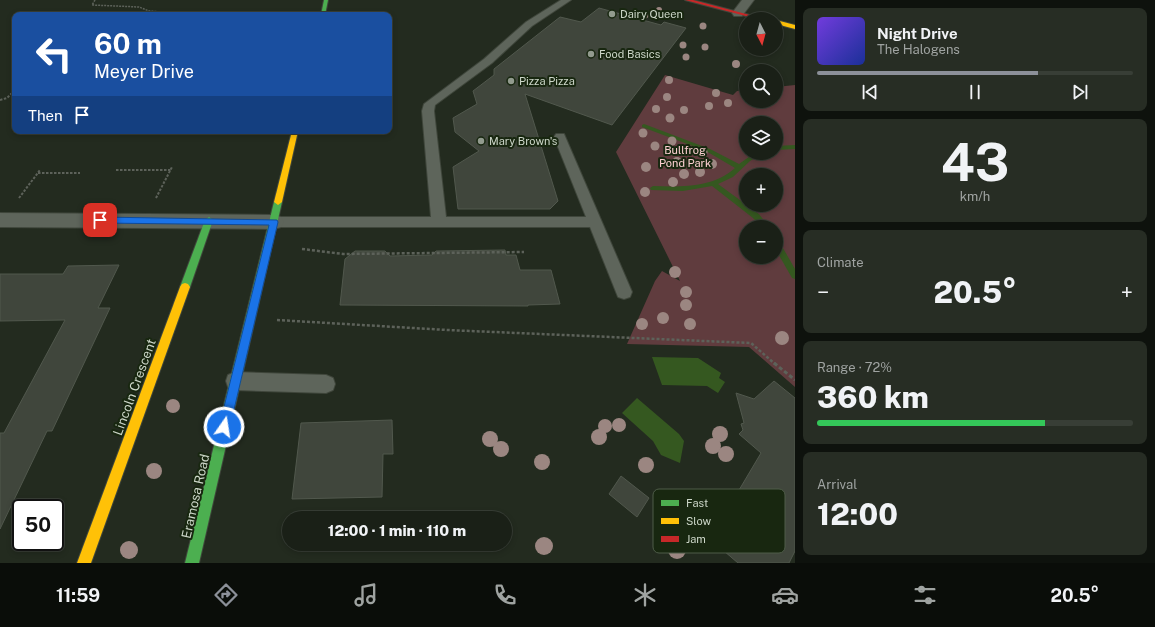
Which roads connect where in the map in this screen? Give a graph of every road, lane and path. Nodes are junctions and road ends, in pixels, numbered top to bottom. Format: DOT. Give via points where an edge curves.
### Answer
graph roads {
  1 [pos="95,0"];
  2 [pos="326,0"];
  3 [pos="567,0"];
  4 [pos="687,0"];
  5 [pos="748,0"];
  6 [pos="92,5"];
  7 [pos="90,8"];
  8 [pos="162,12"];
  9 [pos="324,12"];
  10 [pos="738,13"];
  11 [pos="783,24"];
  12 [pos="795,27"];
  13 [pos="12,93"];
  14 [pos="0,100"];
  15 [pos="294,134"];
  16 [pos="560,136"];
  17 [pos="40,170"];
  18 [pos="116,170"];
  19 [pos="38,173"];
  20 [pos="80,173"];
  21 [pos="19,198"];
  22 [pos="156,198"];
  23 [pos="0,220"];
  24 [pos="209,220"];
  25 [pos="274,222"];
  26 [pos="439,222"];
  27 [pos="595,222"];
  28 [pos="302,249"];
  29 [pos="524,252"];
  30 [pos="624,292"];
  31 [pos="250,318"];
  32 [pos="795,380"];
  33 [pos="235,381"];
  34 [pos="326,384"];
  35 [pos="84,563"];
  36 [pos="192,563"];
  1 -- 6 [label="path"];
  2 -- 9 [label="main road"];
  3 -- 26 [label="lane" via="530,24 488,61 430,104 428,111"];
  4 -- 10 [label="main road"];
  5 -- 10 [label="street"];
  6 -- 7 [label="path"];
  6 -- 8 [label="path" via="140,7"];
  11 -- 12 [label="main road"];
  13 -- 14 [label="path"];
  15 -- 25 [label="main road, Eramosa Road"];
  16 -- 27 [label="lane"];
  17 -- 19 [label="path"];
  18 -- 22 [label="path" via="171,169"];
  19 -- 20 [label="path"];
  19 -- 21 [label="path"];
  23 -- 24 [label="street"];
  24 -- 25 [label="street"];
  24 -- 35 [label="main road, Lincoln Crescent"];
  25 -- 26 [label="lane"];
  25 -- 31 [label="main road, Eramosa Road"];
  26 -- 27 [label="lane"];
  27 -- 30 [label="lane"];
  28 -- 29 [label="path" via="343,254"];
  31 -- 32 [label="path" via="447,330 751,343"];
  31 -- 33 [label="main road, Eramosa Road"];
  33 -- 34 [label="lane"];
  33 -- 36 [label="main road, Eramosa Road"];
}
